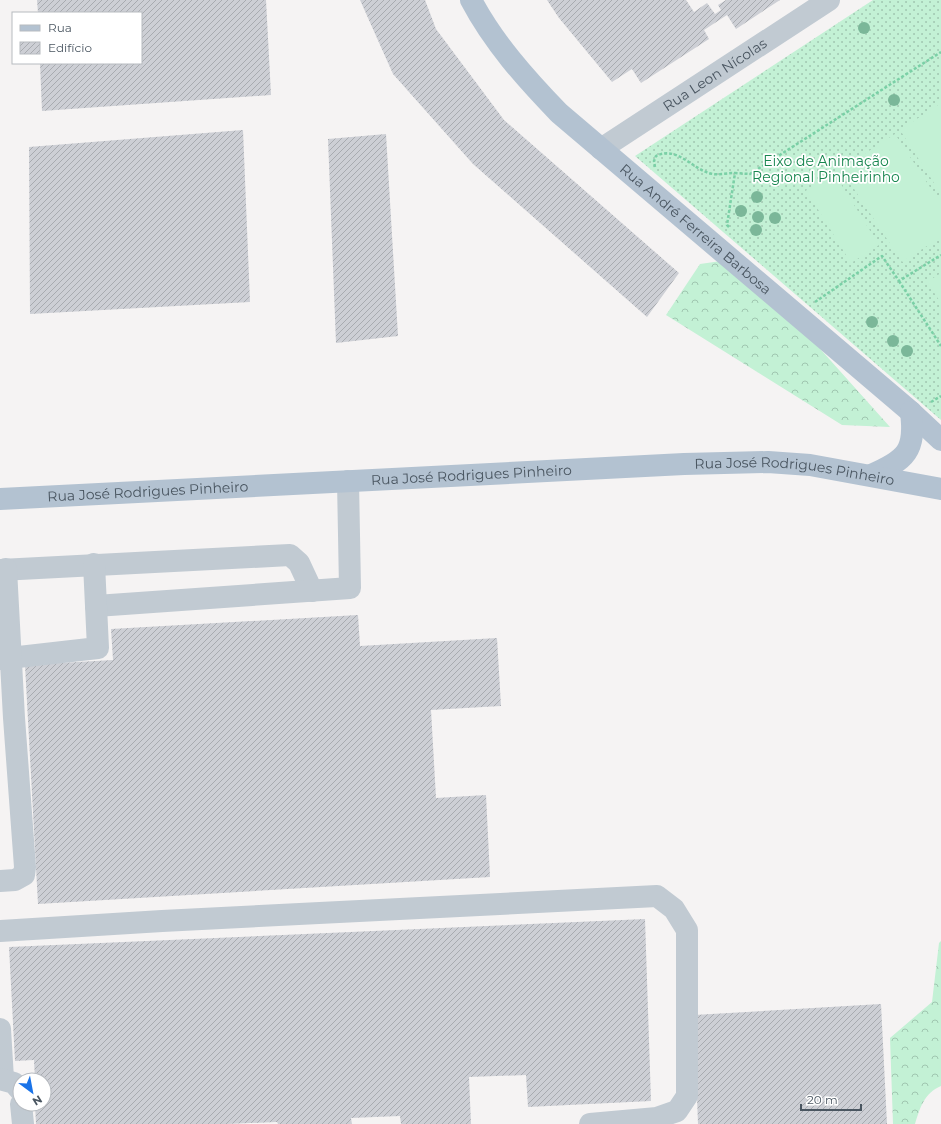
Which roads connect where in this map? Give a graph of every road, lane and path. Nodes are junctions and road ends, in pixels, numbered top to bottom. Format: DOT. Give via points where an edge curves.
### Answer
graph roads {
  1 [pos="470,0"];
  2 [pos="829,0"];
  3 [pos="941,52"];
  4 [pos="601,149"];
  5 [pos="656,168"];
  6 [pos="735,173"];
  7 [pos="720,220"];
  8 [pos="727,225"];
  9 [pos="732,230"];
  10 [pos="941,255"];
  11 [pos="899,281"];
  12 [pos="809,297"];
  13 [pos="815,302"];
  14 [pos="796,314"];
  15 [pos="941,346"];
  16 [pos="941,396"];
  17 [pos="920,407"];
  18 [pos="941,440"];
  19 [pos="871,475"];
  20 [pos="348,481"];
  21 [pos="941,489"];
  22 [pos="0,499"];
  23 [pos="94,564"];
  24 [pos="3,570"];
  25 [pos="312,591"];
  26 [pos="96,606"];
  27 [pos="6,658"];
  28 [pos="6,693"];
  29 [pos="7,718"];
  30 [pos="8,750"];
  31 [pos="0,881"];
  32 [pos="0,931"];
  33 [pos="0,1029"];
  34 [pos="8,1083"];
  35 [pos="22,1112"];
  36 [pos="655,1121"];
  37 [pos="23,1124"];
  38 [pos="590,1124"];
  1 -- 4 [label="main road, Rua André Ferreira Barbosa" via="530,84"];
  2 -- 4 [label="street, Rua Leon Nícolas"];
  3 -- 6 [label="path" via="750,174"];
  4 -- 14 [label="main road, Rua André Ferreira Barbosa"];
  5 -- 6 [label="path" via="654,161 656,156 662,153 681,157 713,174"];
  6 -- 8 [label="path"];
  7 -- 8 [label="path"];
  8 -- 9 [label="path"];
  10 -- 11 [label="path"];
  11 -- 13 [label="path" via="882,256"];
  11 -- 15 [label="path"];
  12 -- 13 [label="path"];
  13 -- 14 [label="path"];
  14 -- 17 [label="main road, Rua André Ferreira Barbosa"];
  16 -- 17 [label="path"];
  17 -- 18 [label="main road, Rua André Ferreira Barbosa"];
  17 -- 19 [label="main road" via="910,446 903,458"];
  19 -- 20 [label="main road, Rua José Rodrigues Pinheiro" via="810,465 768,462"];
  19 -- 21 [label="main road, Rua José Rodrigues Pinheiro"];
  20 -- 22 [label="main road, Rua José Rodrigues Pinheiro"];
  20 -- 25 [label="street" via="350,588"];
  23 -- 24 [label="street"];
  23 -- 25 [label="street" via="290,555 299,563"];
  23 -- 26 [label="street"];
  24 -- 27 [label="street"];
  25 -- 26 [label="street"];
  26 -- 27 [label="street" via="98,648"];
  27 -- 28 [label="street"];
  28 -- 29 [label="street"];
  29 -- 30 [label="street"];
  30 -- 31 [label="street" via="25,867 24,874 15,880"];
  32 -- 36 [label="street" via="657,896 674,909 686,930 686,1096 676,1110"];
  33 -- 34 [label="street"];
  35 -- 37 [label="street"];
  36 -- 38 [label="street"];
}
